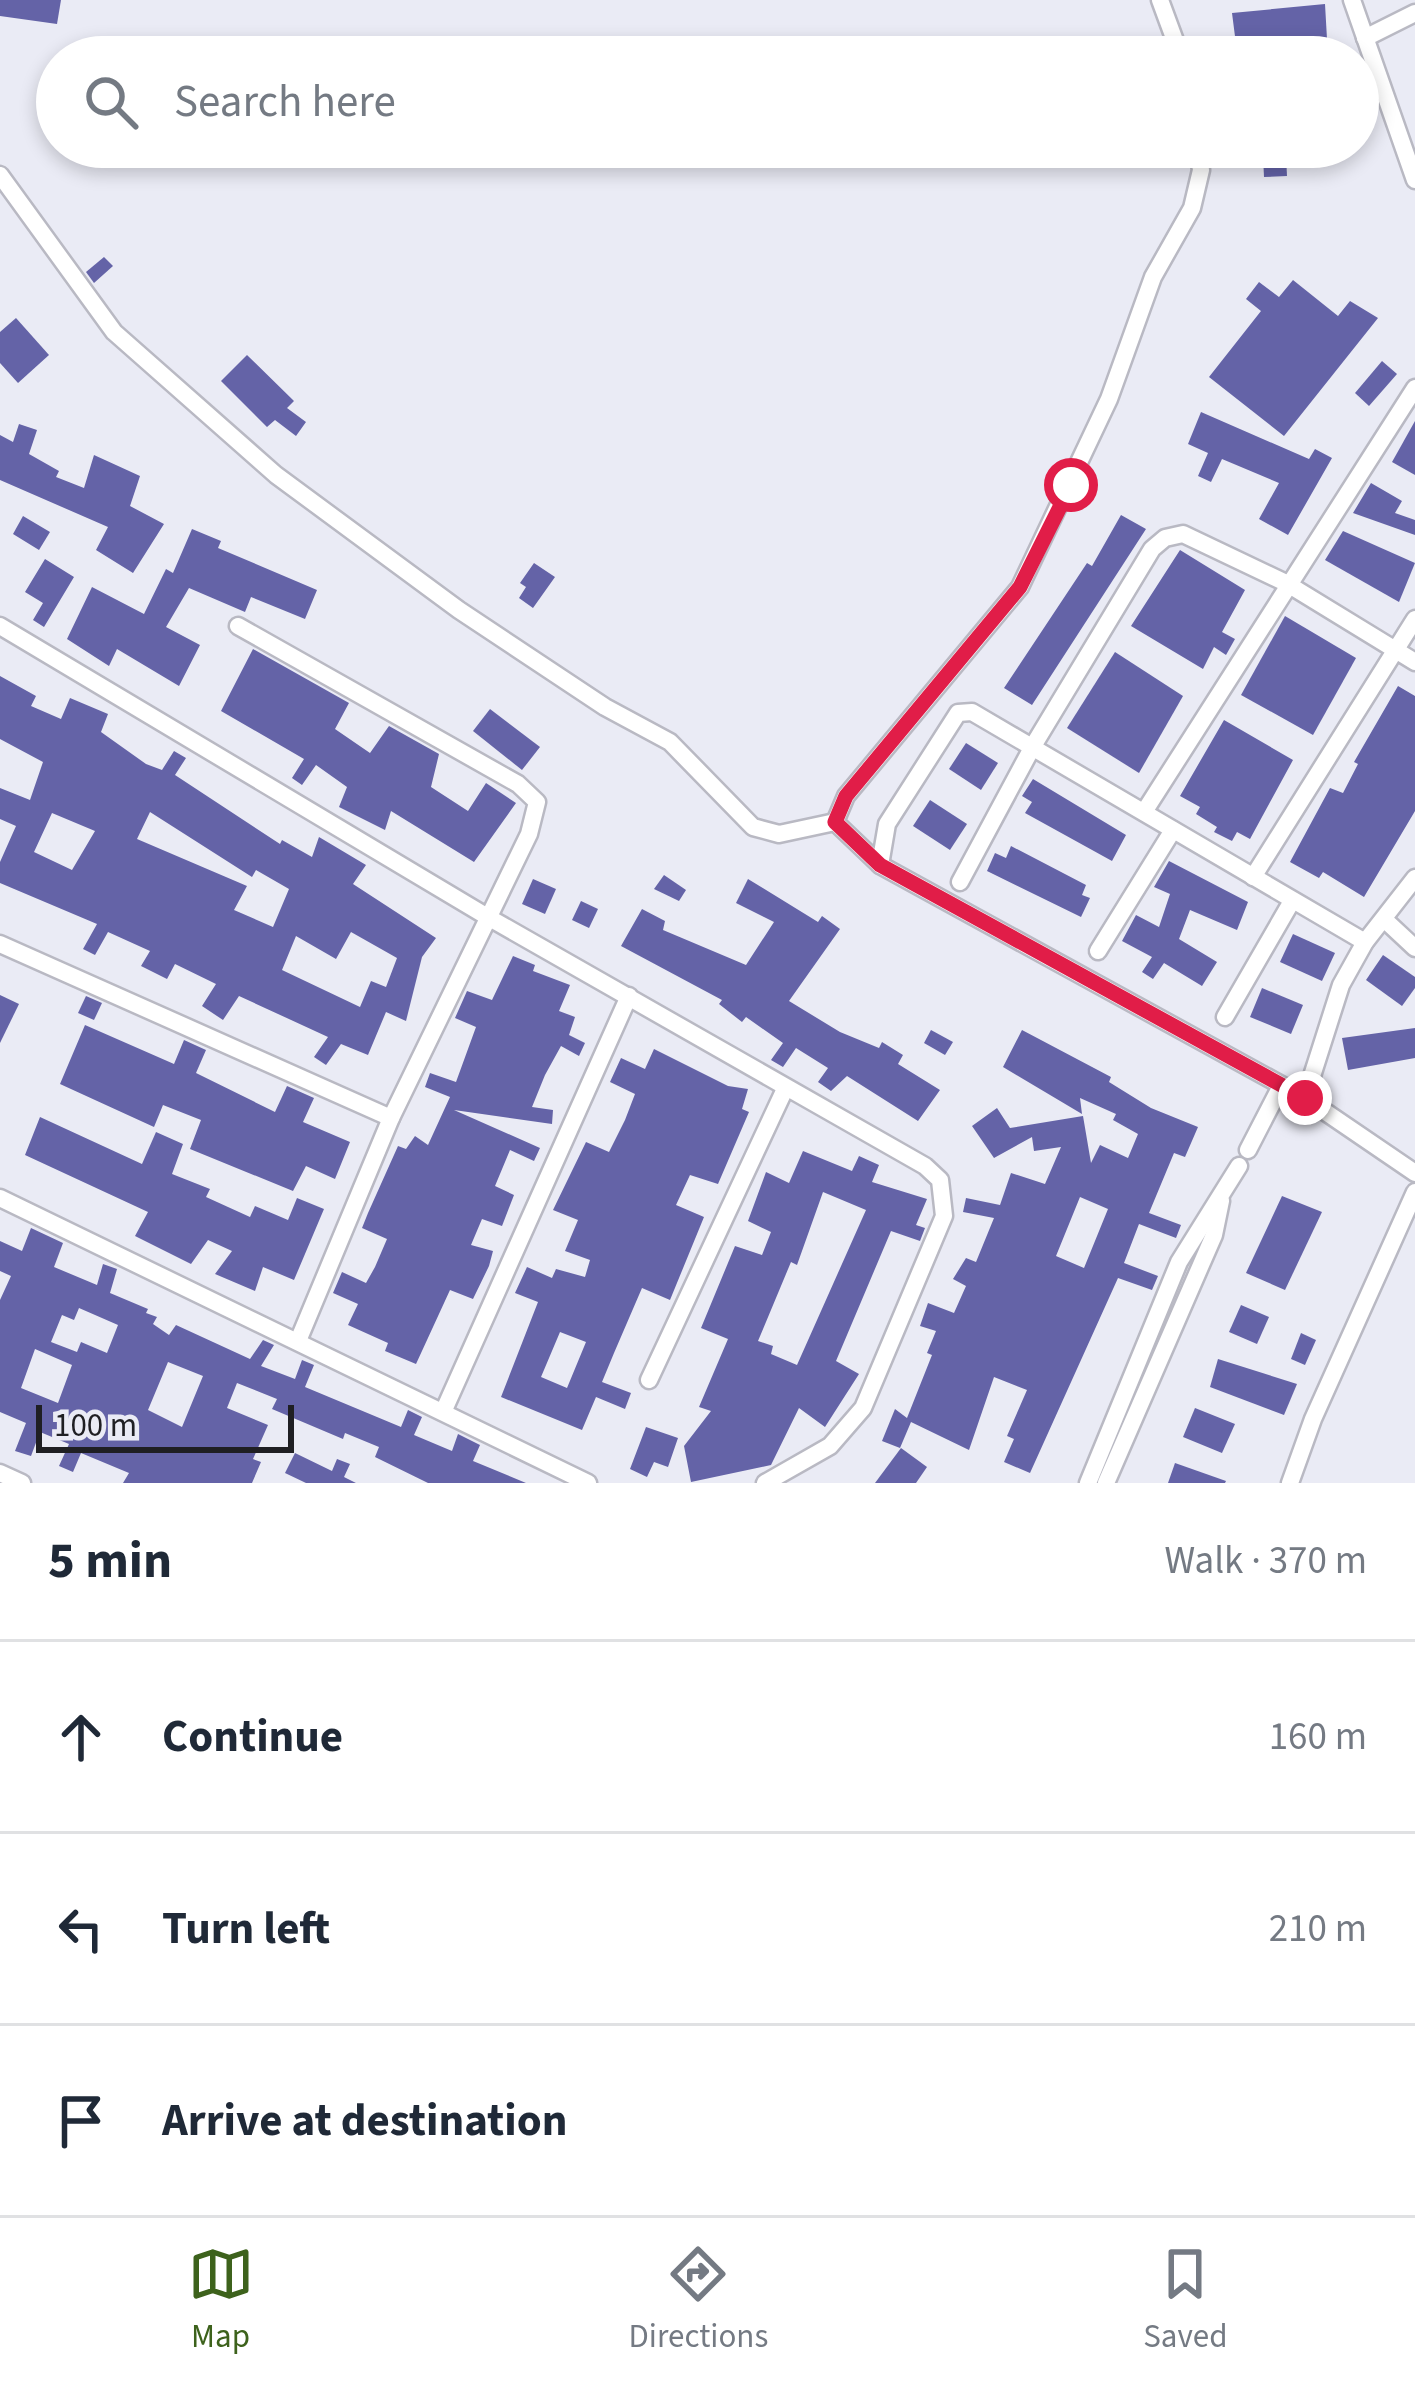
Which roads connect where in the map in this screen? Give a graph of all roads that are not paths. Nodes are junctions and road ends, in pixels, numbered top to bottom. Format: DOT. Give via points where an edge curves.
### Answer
graph roads {
  1 [pos="1160,0"];
  2 [pos="1352,0"];
  3 [pos="1415,14"];
  4 [pos="1173,36"];
  5 [pos="1364,36"];
  6 [pos="1369,36"];
  7 [pos="1379,77"];
  8 [pos="1201,168"];
  9 [pos="1414,173"];
  10 [pos="0,175"];
  11 [pos="1415,388"];
  12 [pos="1286,583"];
  13 [pos="1415,619"];
  14 [pos="0,626"];
  15 [pos="238,626"];
  16 [pos="1397,650"];
  17 [pos="1415,662"];
  18 [pos="1033,746"];
  19 [pos="1144,812"];
  20 [pos="835,822"];
  21 [pos="1173,830"];
  22 [pos="880,865"];
  23 [pos="1252,878"];
  24 [pos="1415,878"];
  25 [pos="960,882"];
  26 [pos="1292,901"];
  27 [pos="486,916"];
  28 [pos="1385,920"];
  29 [pos="1365,942"];
  30 [pos="0,944"];
  31 [pos="1415,949"];
  32 [pos="1098,951"];
  33 [pos="629,996"];
  34 [pos="1226,1017"];
  35 [pos="1281,1086"];
  36 [pos="785,1090"];
  37 [pos="1305,1098"];
  38 [pos="391,1118"];
  39 [pos="1415,1173"];
  40 [pos="1415,1192"];
  41 [pos="0,1198"];
  42 [pos="1221,1201"];
  43 [pos="298,1341"];
  44 [pos="649,1380"];
  45 [pos="444,1410"];
  46 [pos="0,1473"];
  47 [pos="22,1483"];
  48 [pos="588,1483"];
  49 [pos="764,1483"];
  50 [pos="1088,1483"];
  51 [pos="1106,1483"];
  52 [pos="1290,1483"];
  1 -- 4 [label="street"];
  2 -- 5 [label="street"];
  3 -- 6 [label="street"];
  7 -- 9 [label="street"];
  8 -- 20 [label="street" via="1192,208 1153,277 1108,399 1020,587 846,796"];
  10 -- 20 [label="street" via="114,332 276,475 459,610 670,742 753,827 779,834"];
  11 -- 12 [label="street"];
  12 -- 16 [label="street"];
  12 -- 18 [label="street" via="1183,534 1165,538"];
  12 -- 19 [label="street"];
  13 -- 16 [label="street"];
  14 -- 27 [label="street"];
  15 -- 27 [label="street" via="533,796 529,834"];
  16 -- 17 [label="street"];
  16 -- 23 [label="street"];
  18 -- 19 [label="street"];
  18 -- 22 [label="street" via="972,712 958,713 887,824"];
  18 -- 25 [label="street"];
  19 -- 21 [label="street"];
  20 -- 22 [label="street"];
  21 -- 23 [label="street"];
  21 -- 32 [label="street"];
  22 -- 35 [label="street"];
  23 -- 26 [label="street"];
  24 -- 28 [label="street"];
  26 -- 29 [label="street"];
  26 -- 34 [label="street"];
  27 -- 33 [label="street"];
  27 -- 38 [label="street"];
  28 -- 29 [label="street"];
  28 -- 31 [label="street"];
  29 -- 37 [label="street" via="1325,1026"];
  30 -- 38 [label="street"];
  33 -- 36 [label="street"];
  33 -- 45 [label="street"];
  35 -- 37 [label="street"];
  35 -- 42 [label="street"];
  36 -- 44 [label="street"];
  36 -- 49 [label="street" via="926,1166 940,1180 944,1216 863,1408 830,1446"];
  37 -- 39 [label="street"];
  38 -- 43 [label="street"];
  40 -- 52 [label="street"];
  41 -- 43 [label="street"];
  42 -- 50 [label="street" via="1179,1262"];
  42 -- 51 [label="street" via="1214,1235"];
  43 -- 45 [label="street"];
  45 -- 48 [label="street"];
  46 -- 47 [label="street"];
}
